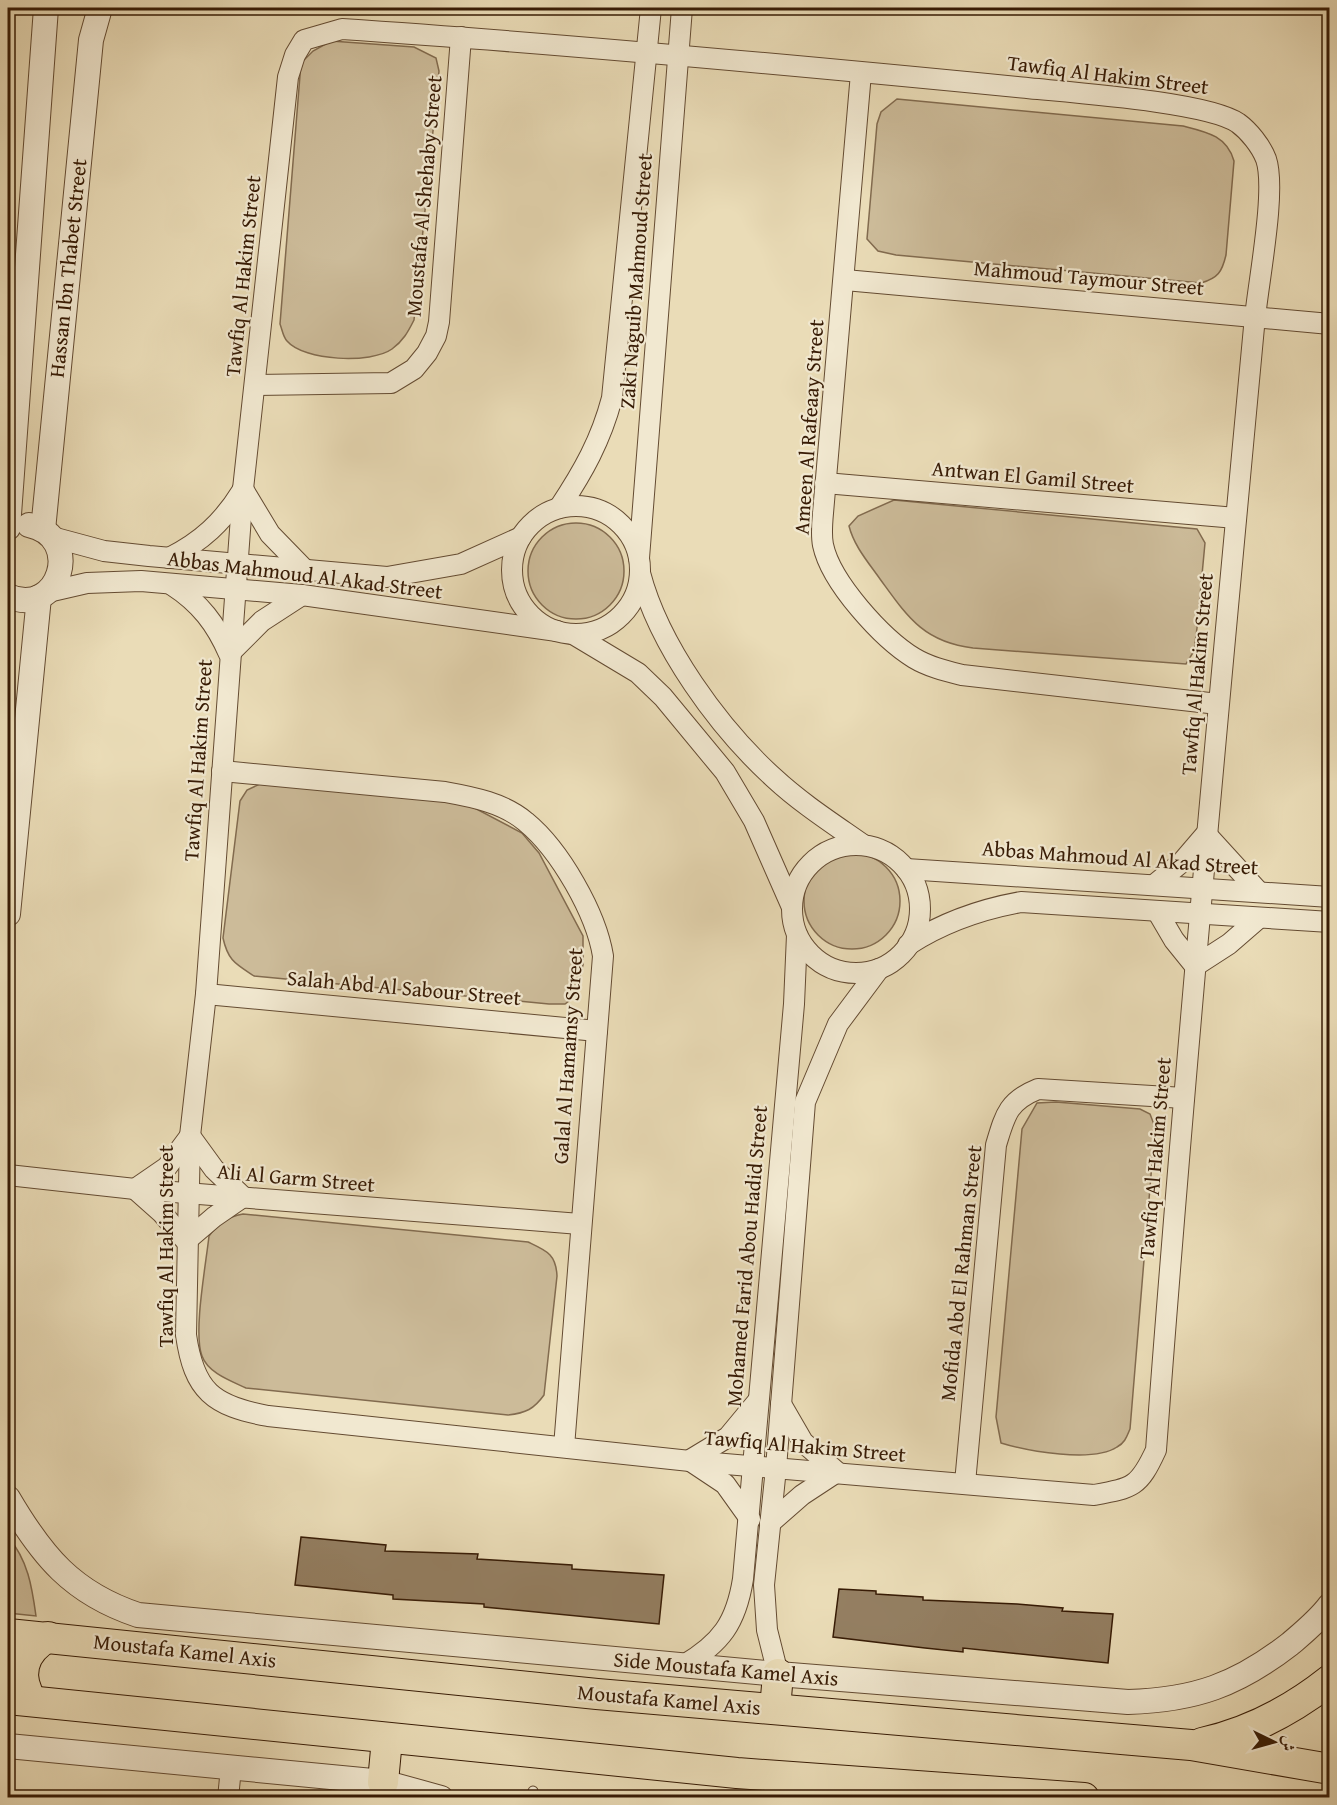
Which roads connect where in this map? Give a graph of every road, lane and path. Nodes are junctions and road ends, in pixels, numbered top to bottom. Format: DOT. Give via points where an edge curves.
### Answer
graph roads {
  1 [pos="46,8"];
  2 [pos="100,8"];
  3 [pos="651,8"];
  4 [pos="682,8"];
  5 [pos="461,37"];
  6 [pos="646,52"];
  7 [pos="678,53"];
  8 [pos="861,73"];
  9 [pos="845,280"];
  10 [pos="1255,316"];
  11 [pos="1329,324"];
  12 [pos="256,385"];
  13 [pos="825,483"];
  14 [pos="243,489"];
  15 [pos="559,508"];
  16 [pos="1236,518"];
  17 [pos="8,528"];
  18 [pos="47,534"];
  19 [pos="521,537"];
  20 [pos="169,558"];
  21 [pos="238,565"];
  22 [pos="639,565"];
  23 [pos="306,571"];
  24 [pos="169,583"];
  25 [pos="235,591"];
  26 [pos="43,594"];
  27 [pos="302,595"];
  28 [pos="8,596"];
  29 [pos="565,633"];
  30 [pos="229,654"];
  31 [pos="1218,705"];
  32 [pos="222,771"];
  33 [pos="1206,834"];
  34 [pos="862,844"];
  35 [pos="906,868"];
  36 [pos="1154,885"];
  37 [pos="1203,888"];
  38 [pos="1258,891"];
  39 [pos="1329,897"];
  40 [pos="792,905"];
  41 [pos="1157,911"];
  42 [pos="1200,913"];
  43 [pos="8,914"];
  44 [pos="1259,918"];
  45 [pos="1329,922"];
  46 [pos="797,935"];
  47 [pos="908,945"];
  48 [pos="1195,966"];
  49 [pos="879,969"];
  50 [pos="206,994"];
  51 [pos="597,1030"];
  52 [pos="1184,1098"];
  53 [pos="190,1136"];
  54 [pos="8,1175"];
  55 [pos="135,1189"];
  56 [pos="188,1192"];
  57 [pos="243,1197"];
  58 [pos="580,1224"];
  59 [pos="186,1241"];
  60 [pos="757,1402"];
  61 [pos="781,1403"];
  62 [pos="564,1447"];
  63 [pos="690,1461"];
  64 [pos="753,1466"];
  65 [pos="777,1468"];
  66 [pos="837,1472"];
  67 [pos="965,1483"];
  68 [pos="8,1498"];
  69 [pos="15,1518"];
  70 [pos="750,1519"];
  71 [pos="770,1523"];
  72 [pos="1329,1605"];
  73 [pos="8,1634"];
  74 [pos="48,1637"];
  75 [pos="684,1665"];
  76 [pos="778,1674"];
  77 [pos="1329,1680"];
  78 [pos="20,1700"];
  79 [pos="775,1708"];
  80 [pos="387,1739"];
  81 [pos="1191,1745"];
  82 [pos="8,1746"];
  83 [pos="231,1768"];
  84 [pos="1329,1769"];
  85 [pos="383,1782"];
  86 [pos="830,1790"];
  87 [pos="228,1797"];
  88 [pos="441,1797"];
  89 [pos="1084,1797"];
  1 -- 17 [label="street, Hassan Ibn Thabet Street"];
  2 -- 18 [label="street, Hassan Ibn Thabet Street" via="91,40"];
  3 -- 6 [label="street, Zaki Naguib Mahmoud Street"];
  4 -- 7 [label="street, Zaki Naguib Mahmoud Street"];
  5 -- 6 [label="street, Tawfiq Al Hakim Street"];
  5 -- 12 [label="street, Moustafa Al Shehaby Street" via="439,322 427,353 414,369 391,383"];
  5 -- 12 [label="street, Tawfiq Al Hakim Street" via="342,29 304,40 295,55 288,77"];
  6 -- 7 [label="street, Tawfiq Al Hakim Street"];
  6 -- 15 [label="street, Zaki Naguib Mahmoud Street" via="612,398 592,457"];
  7 -- 8 [label="street, Tawfiq Al Hakim Street"];
  7 -- 22 [label="street, Zaki Naguib Mahmoud Street"];
  8 -- 9 [label="street, Ameen Al Rafeaay Street"];
  8 -- 10 [label="street, Tawfiq Al Hakim Street" via="1186,107 1236,122 1254,139 1266,159 1270,187"];
  9 -- 10 [label="street, Mahmoud Taymour Street"];
  9 -- 13 [label="street, Ameen Al Rafeaay Street"];
  10 -- 11 [label="street, Mahmoud Taymour Street"];
  10 -- 16 [label="street, Tawfiq Al Hakim Street"];
  12 -- 14 [label="street, Tawfiq Al Hakim Street"];
  13 -- 16 [label="street, Antwan El Gamil Street"];
  13 -- 31 [label="street, Ameen Al Rafeaay Street" via="823,547 831,566 881,631 915,659 962,675"];
  14 -- 20 [label="street" via="213,530"];
  14 -- 21 [label="street, Tawfiq Al Hakim Street"];
  14 -- 23 [label="street" via="270,534"];
  15 -- 19 [label="street" via="531,524"];
  15 -- 22 [label="street" via="582,506 604,512 627,531"];
  16 -- 31 [label="street, Tawfiq Al Hakim Street"];
  17 -- 18 [label="street" via="32,525"];
  18 -- 20 [label="street, Abbas Mahmoud Al Akad Street" via="104,550"];
  18 -- 26 [label="street" via="58,546 61,565 59,575"];
  19 -- 23 [label="street, Abbas Mahmoud Al Akad Street" via="461,564 416,574 387,577"];
  19 -- 29 [label="street" via="512,569 520,601 530,615"];
  20 -- 21 [label="street, Abbas Mahmoud Al Akad Street"];
  21 -- 23 [label="street, Abbas Mahmoud Al Akad Street"];
  21 -- 25 [label="street, Tawfiq Al Hakim Street"];
  22 -- 29 [label="street" via="637,588 619,617 590,633"];
  22 -- 34 [label="street" via="654,615 674,655 750,756 800,800"];
  24 -- 25 [label="street, Abbas Mahmoud Al Akad Street"];
  24 -- 26 [label="street, Abbas Mahmoud Al Akad Street" via="104,581"];
  24 -- 30 [label="street" via="206,612"];
  25 -- 27 [label="street, Abbas Mahmoud Al Akad Street"];
  25 -- 30 [label="street, Tawfiq Al Hakim Street"];
  26 -- 28 [label="street" via="27,600"];
  26 -- 43 [label="street"];
  27 -- 29 [label="street, Abbas Mahmoud Al Akad Street"];
  27 -- 30 [label="street" via="262,621"];
  29 -- 40 [label="street, Abbas Mahmoud Al Akad Street" via="638,673 663,697 718,764 754,821"];
  30 -- 32 [label="street, Tawfiq Al Hakim Street"];
  31 -- 33 [label="street, Tawfiq Al Hakim Street"];
  32 -- 50 [label="street, Tawfiq Al Hakim Street"];
  32 -- 51 [label="street, Galal Al Hamamsy Street" via="456,794 494,804 526,822 556,856 591,913 600,936 603,956"];
  33 -- 36 [label="street" via="1182,862"];
  33 -- 37 [label="street, Tawfiq Al Hakim Street"];
  33 -- 38 [label="street"];
  34 -- 35 [label="street" via="879,848"];
  34 -- 40 [label="street" via="822,853 796,885"];
  35 -- 36 [label="street, Abbas Mahmoud Al Akad Street"];
  35 -- 47 [label="street" via="919,898 920,915"];
  36 -- 37 [label="street, Abbas Mahmoud Al Akad Street"];
  37 -- 38 [label="street, Abbas Mahmoud Al Akad Street"];
  37 -- 42 [label="street, Tawfiq Al Hakim Street"];
  38 -- 39 [label="street, Abbas Mahmoud Al Akad Street"];
  40 -- 46 [label="street"];
  41 -- 42 [label="street"];
  41 -- 47 [label="street" via="1021,902 998,906 931,930"];
  41 -- 48 [label="street"];
  42 -- 44 [label="street"];
  42 -- 48 [label="street, Tawfiq Al Hakim Street"];
  44 -- 45 [label="street"];
  44 -- 48 [label="street"];
  46 -- 49 [label="street" via="811,955 831,968 863,973"];
  46 -- 60 [label="street, Mohamed Farid Abou Hadid Street"];
  47 -- 49 [label="street"];
  48 -- 52 [label="street, Tawfiq Al Hakim Street"];
  49 -- 61 [label="street" via="838,1024 805,1102"];
  50 -- 51 [label="street, Salah Abd Al Sabour Street"];
  50 -- 53 [label="street, Tawfiq Al Hakim Street"];
  51 -- 58 [label="street, Galal Al Hamamsy Street"];
  52 -- 67 [label="street, Mofida Abd El Rahman Street" via="1038,1089 1020,1096 1011,1107 996,1145"];
  52 -- 67 [label="street, Tawfiq Al Hakim Street" via="1156,1450 1144,1475 1134,1485 1094,1495"];
  53 -- 55 [label="street" via="167,1167"];
  53 -- 56 [label="street, Tawfiq Al Hakim Street"];
  53 -- 57 [label="street" via="214,1169"];
  54 -- 55 [label="street, Ali Al Garm Street"];
  55 -- 56 [label="street, Ali Al Garm Street"];
  55 -- 59 [label="street"];
  56 -- 57 [label="street, Ali Al Garm Street"];
  56 -- 59 [label="street, Tawfiq Al Hakim Street"];
  57 -- 58 [label="street, Ali Al Garm Street"];
  57 -- 59 [label="street"];
  58 -- 62 [label="street, Galal Al Hamamsy Street"];
  59 -- 62 [label="street, Tawfiq Al Hakim Street" via="189,1360 199,1383 217,1401 268,1416"];
  60 -- 63 [label="street" via="728,1437"];
  60 -- 64 [label="street, Mohamed Farid Abou Hadid Street"];
  61 -- 65 [label="street"];
  61 -- 66 [label="street" via="803,1442"];
  62 -- 63 [label="street, Tawfiq Al Hakim Street"];
  63 -- 64 [label="street, Tawfiq Al Hakim Street"];
  63 -- 70 [label="street" via="725,1484"];
  64 -- 65 [label="street, Tawfiq Al Hakim Street"];
  64 -- 70 [label="street, Mohamed Farid Abou Hadid Street"];
  65 -- 66 [label="street, Tawfiq Al Hakim Street"];
  65 -- 71 [label="street"];
  66 -- 67 [label="street, Tawfiq Al Hakim Street"];
  66 -- 71 [label="street"];
  68 -- 69 [label="street"];
  69 -- 75 [label="street, Side Moustafa Kamel Axis" via="60,1571 83,1590 109,1605 138,1614"];
  70 -- 75 [label="street, Mohamed Farid Abou Hadid Street" via="739,1601 730,1623 708,1651"];
  71 -- 76 [label="street" via="765,1607"];
  72 -- 76 [label="street, Side Moustafa Kamel Axis" via="1297,1638 1258,1668 1230,1683 1160,1701 1128,1702"];
  73 -- 74 [label="main road, Moustafa Kamel Axis"];
  74 -- 78 [label="main road" via="33,1648 23,1665 25,1690"];
  74 -- 79 [label="main road, Moustafa Kamel Axis" via="597,1694"];
  75 -- 76 [label="street, Side Moustafa Kamel Axis"];
  76 -- 79 [label="main road"];
  77 -- 81 [label="main road" via="1282,1714 1253,1728"];
  78 -- 80 [label="main road"];
  79 -- 81 [label="main road, Moustafa Kamel Axis"];
  80 -- 85 [label="main road"];
  80 -- 86 [label="main road"];
  81 -- 84 [label="main road, Moustafa Kamel Axis"];
  82 -- 83 [label="street"];
  83 -- 85 [label="street"];
  83 -- 87 [label="street"];
  85 -- 88 [label="street"];
  86 -- 89 [label="main road"];
}
